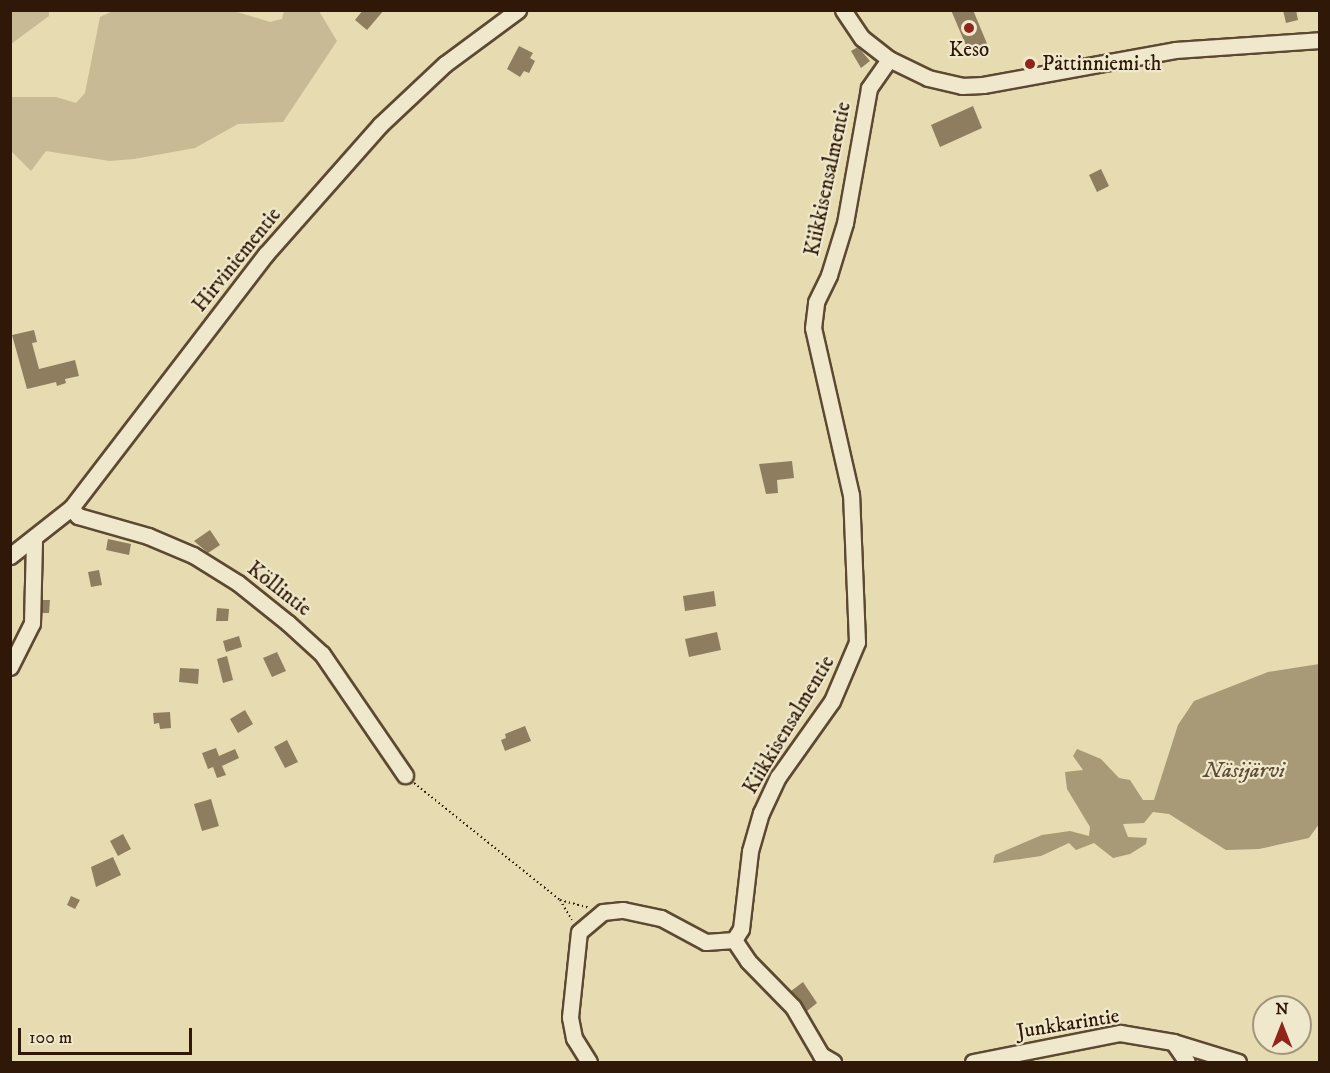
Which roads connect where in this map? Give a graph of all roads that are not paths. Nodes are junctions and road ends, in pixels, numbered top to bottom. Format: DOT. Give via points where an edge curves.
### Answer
graph roads {
  1 [pos="518,10"];
  2 [pos="843,10"];
  3 [pos="1320,40"];
  4 [pos="889,59"];
  5 [pos="71,508"];
  6 [pos="34,540"];
  7 [pos="10,556"];
  8 [pos="10,667"];
  9 [pos="405,775"];
  10 [pos="734,940"];
  11 [pos="1173,1042"];
  12 [pos="590,1062"];
  13 [pos="833,1062"];
  14 [pos="973,1062"];
  15 [pos="1187,1062"];
  16 [pos="1238,1062"];
  1 -- 5 [label="street, Hirviniementie" via="445,64 380,125 266,254"];
  2 -- 4 [label="street" via="862,38"];
  3 -- 4 [label="street" via="1175,50 983,86 962,86 928,78"];
  4 -- 10 [label="street, Kiikkisensalmentie" via="869,88 845,223 816,302 813,328 851,495 857,642 831,701 778,777 761,813 750,851 741,929"];
  5 -- 6 [label="street, Hirviniementie"];
  5 -- 9 [label="street, Köllintie" via="78,516 148,536 193,555 238,583 328,662"];
  6 -- 7 [label="street, Hirviniementie"];
  6 -- 8 [label="street" via="33,617"];
  10 -- 12 [label="street" via="706,942 661,918 624,910 603,912 579,932 570,1017 574,1038"];
  10 -- 13 [label="street" via="748,962 793,1006 821,1055"];
  11 -- 14 [label="street, Junkkarintie" via="1120,1033"];
  11 -- 15 [label="street"];
  11 -- 16 [label="street, Junkkarintie"];
}
